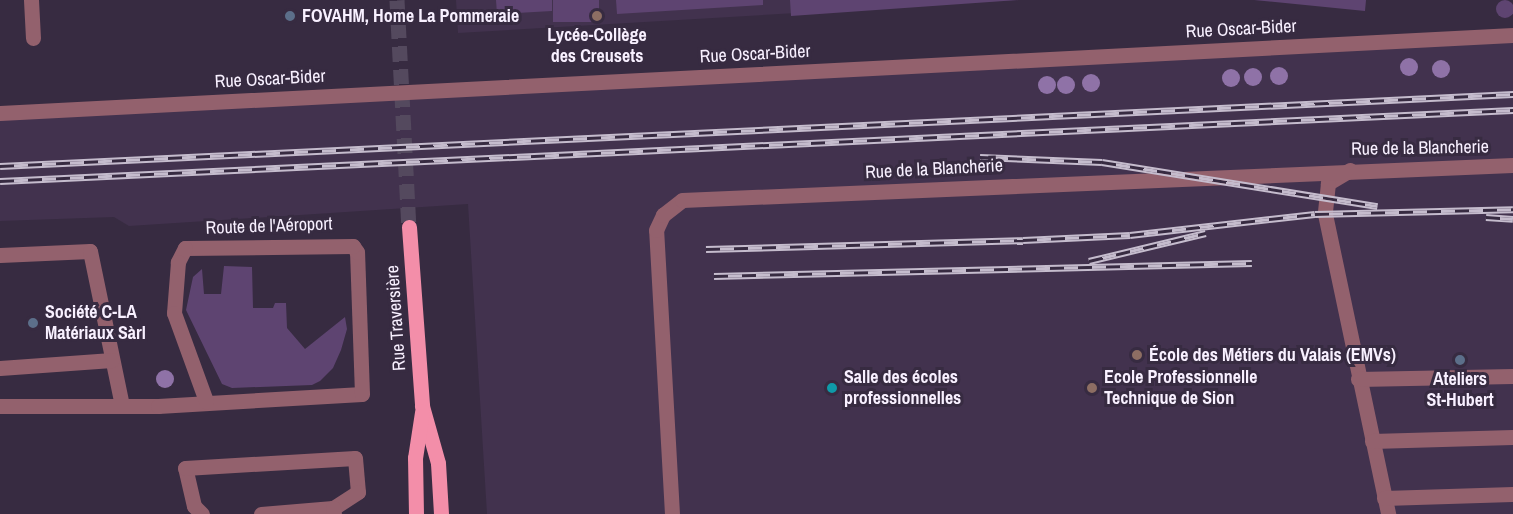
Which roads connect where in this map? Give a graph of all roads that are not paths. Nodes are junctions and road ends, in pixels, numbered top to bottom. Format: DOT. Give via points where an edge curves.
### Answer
graph roads {
  1 [pos="31,0"];
  2 [pos="1513,35"];
  3 [pos="33,38"];
  4 [pos="0,113"];
  5 [pos="1513,165"];
  6 [pos="1354,169"];
  7 [pos="409,227"];
  8 [pos="0,255"];
  9 [pos="112,360"];
  10 [pos="0,368"];
  11 [pos="1513,376"];
  12 [pos="1358,379"];
  13 [pos="206,401"];
  14 [pos="122,405"];
  15 [pos="0,406"];
  16 [pos="422,406"];
  17 [pos="1513,437"];
  18 [pos="1372,441"];
  19 [pos="1513,494"];
  20 [pos="1384,498"];
  21 [pos="333,511"];
  22 [pos="202,514"];
  23 [pos="261,514"];
  24 [pos="416,514"];
  25 [pos="441,514"];
  26 [pos="672,514"];
  27 [pos="1388,514"];
  1 -- 3 [label="street"];
  2 -- 4 [label="street, Rue Oscar-Bider"];
  5 -- 6 [label="street, Rue de la Blancherie"];
  6 -- 12 [label="street" via="1329,183 1325,214"];
  6 -- 26 [label="street, Rue de la Blancherie" via="682,200 663,215 656,230"];
  7 -- 16 [label="main road, Rue Traversière"];
  8 -- 9 [label="street" via="90,251"];
  9 -- 10 [label="street"];
  9 -- 14 [label="street"];
  11 -- 12 [label="street"];
  12 -- 18 [label="street"];
  13 -- 13 [label="street, Route de l'Aéroport" via="362,394 357,252 353,246 185,248 178,262 174,313"];
  13 -- 14 [label="street, Route de l'Aéroport"];
  14 -- 15 [label="street, Route de l'Aéroport"];
  16 -- 24 [label="main road, Rue Traversière" via="415,459"];
  16 -- 25 [label="main road, Rue Traversière" via="438,463"];
  17 -- 18 [label="street"];
  18 -- 20 [label="street"];
  19 -- 20 [label="street"];
  20 -- 27 [label="street"];
  21 -- 22 [label="street" via="358,492 355,458 185,468 194,506"];
  21 -- 23 [label="street"];
}
